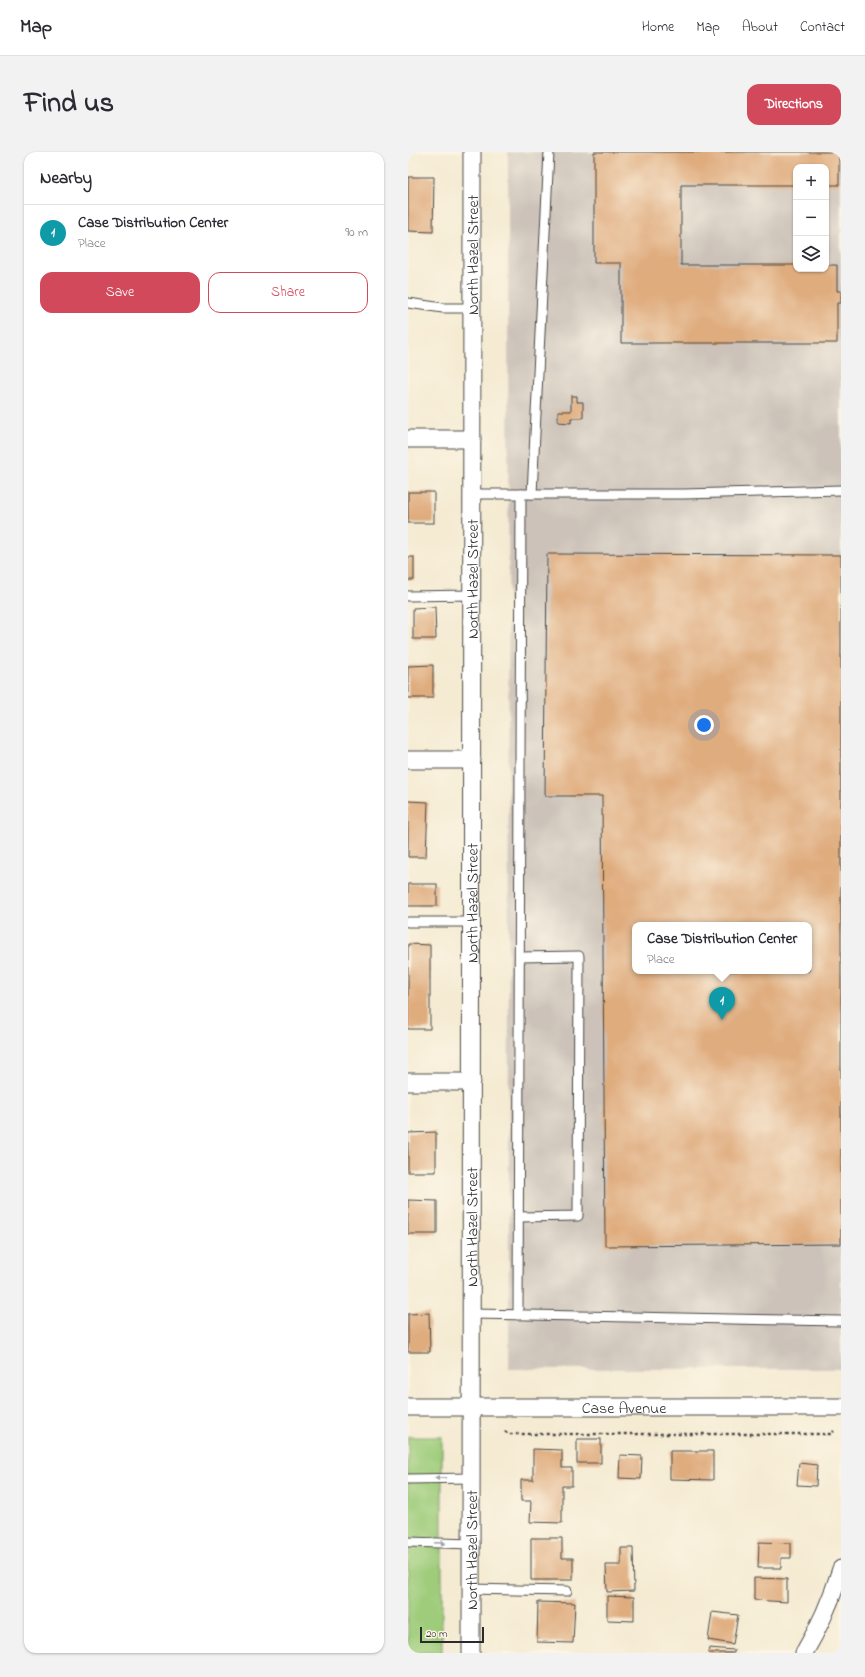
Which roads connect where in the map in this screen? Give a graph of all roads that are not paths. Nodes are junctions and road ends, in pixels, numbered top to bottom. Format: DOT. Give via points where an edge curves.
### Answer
graph roads {
  1 [pos="472,152"];
  2 [pos="549,152"];
  3 [pos="408,303"];
  4 [pos="472,308"];
  5 [pos="408,439"];
  6 [pos="472,439"];
  7 [pos="841,490"];
  8 [pos="472,494"];
  9 [pos="522,494"];
  10 [pos="532,494"];
  11 [pos="472,595"];
  12 [pos="408,596"];
  13 [pos="408,760"];
  14 [pos="472,760"];
  15 [pos="408,922"];
  16 [pos="472,922"];
  17 [pos="520,957"];
  18 [pos="408,1082"];
  19 [pos="472,1082"];
  20 [pos="519,1217"];
  21 [pos="472,1314"];
  22 [pos="518,1315"];
  23 [pos="841,1321"];
  24 [pos="408,1407"];
  25 [pos="472,1407"];
  26 [pos="841,1407"];
  27 [pos="472,1478"];
  28 [pos="408,1479"];
  29 [pos="408,1542"];
  30 [pos="472,1544"];
  31 [pos="841,1569"];
  32 [pos="472,1589"];
  33 [pos="567,1592"];
  34 [pos="471,1653"];
  35 [pos="804,1653"];
  1 -- 4 [label="street, North Hazel Street"];
  2 -- 10 [label="lane"];
  3 -- 4 [label="lane" via="443,308"];
  4 -- 6 [label="street, North Hazel Street"];
  5 -- 6 [label="street"];
  6 -- 8 [label="street, North Hazel Street"];
  7 -- 10 [label="lane"];
  8 -- 9 [label="lane"];
  8 -- 11 [label="street, North Hazel Street"];
  9 -- 10 [label="lane"];
  9 -- 17 [label="lane"];
  11 -- 12 [label="lane"];
  11 -- 14 [label="street, North Hazel Street"];
  13 -- 14 [label="street"];
  14 -- 16 [label="street, North Hazel Street"];
  15 -- 16 [label="lane"];
  16 -- 19 [label="street, North Hazel Street"];
  17 -- 20 [label="lane"];
  17 -- 20 [label="lane" via="579,956 578,1216"];
  18 -- 19 [label="street"];
  19 -- 21 [label="street, North Hazel Street"];
  20 -- 22 [label="lane"];
  21 -- 22 [label="lane"];
  21 -- 25 [label="street, North Hazel Street"];
  22 -- 23 [label="lane"];
  24 -- 25 [label="street, Case Avenue"];
  25 -- 26 [label="street, Case Avenue"];
  25 -- 27 [label="street, North Hazel Street"];
  27 -- 28 [label="lane, one-way"];
  27 -- 30 [label="street, North Hazel Street"];
  29 -- 30 [label="lane, one-way"];
  30 -- 32 [label="street, North Hazel Street"];
  31 -- 35 [label="street" via="833,1593"];
  32 -- 33 [label="lane"];
  32 -- 34 [label="street, North Hazel Street"];
}
